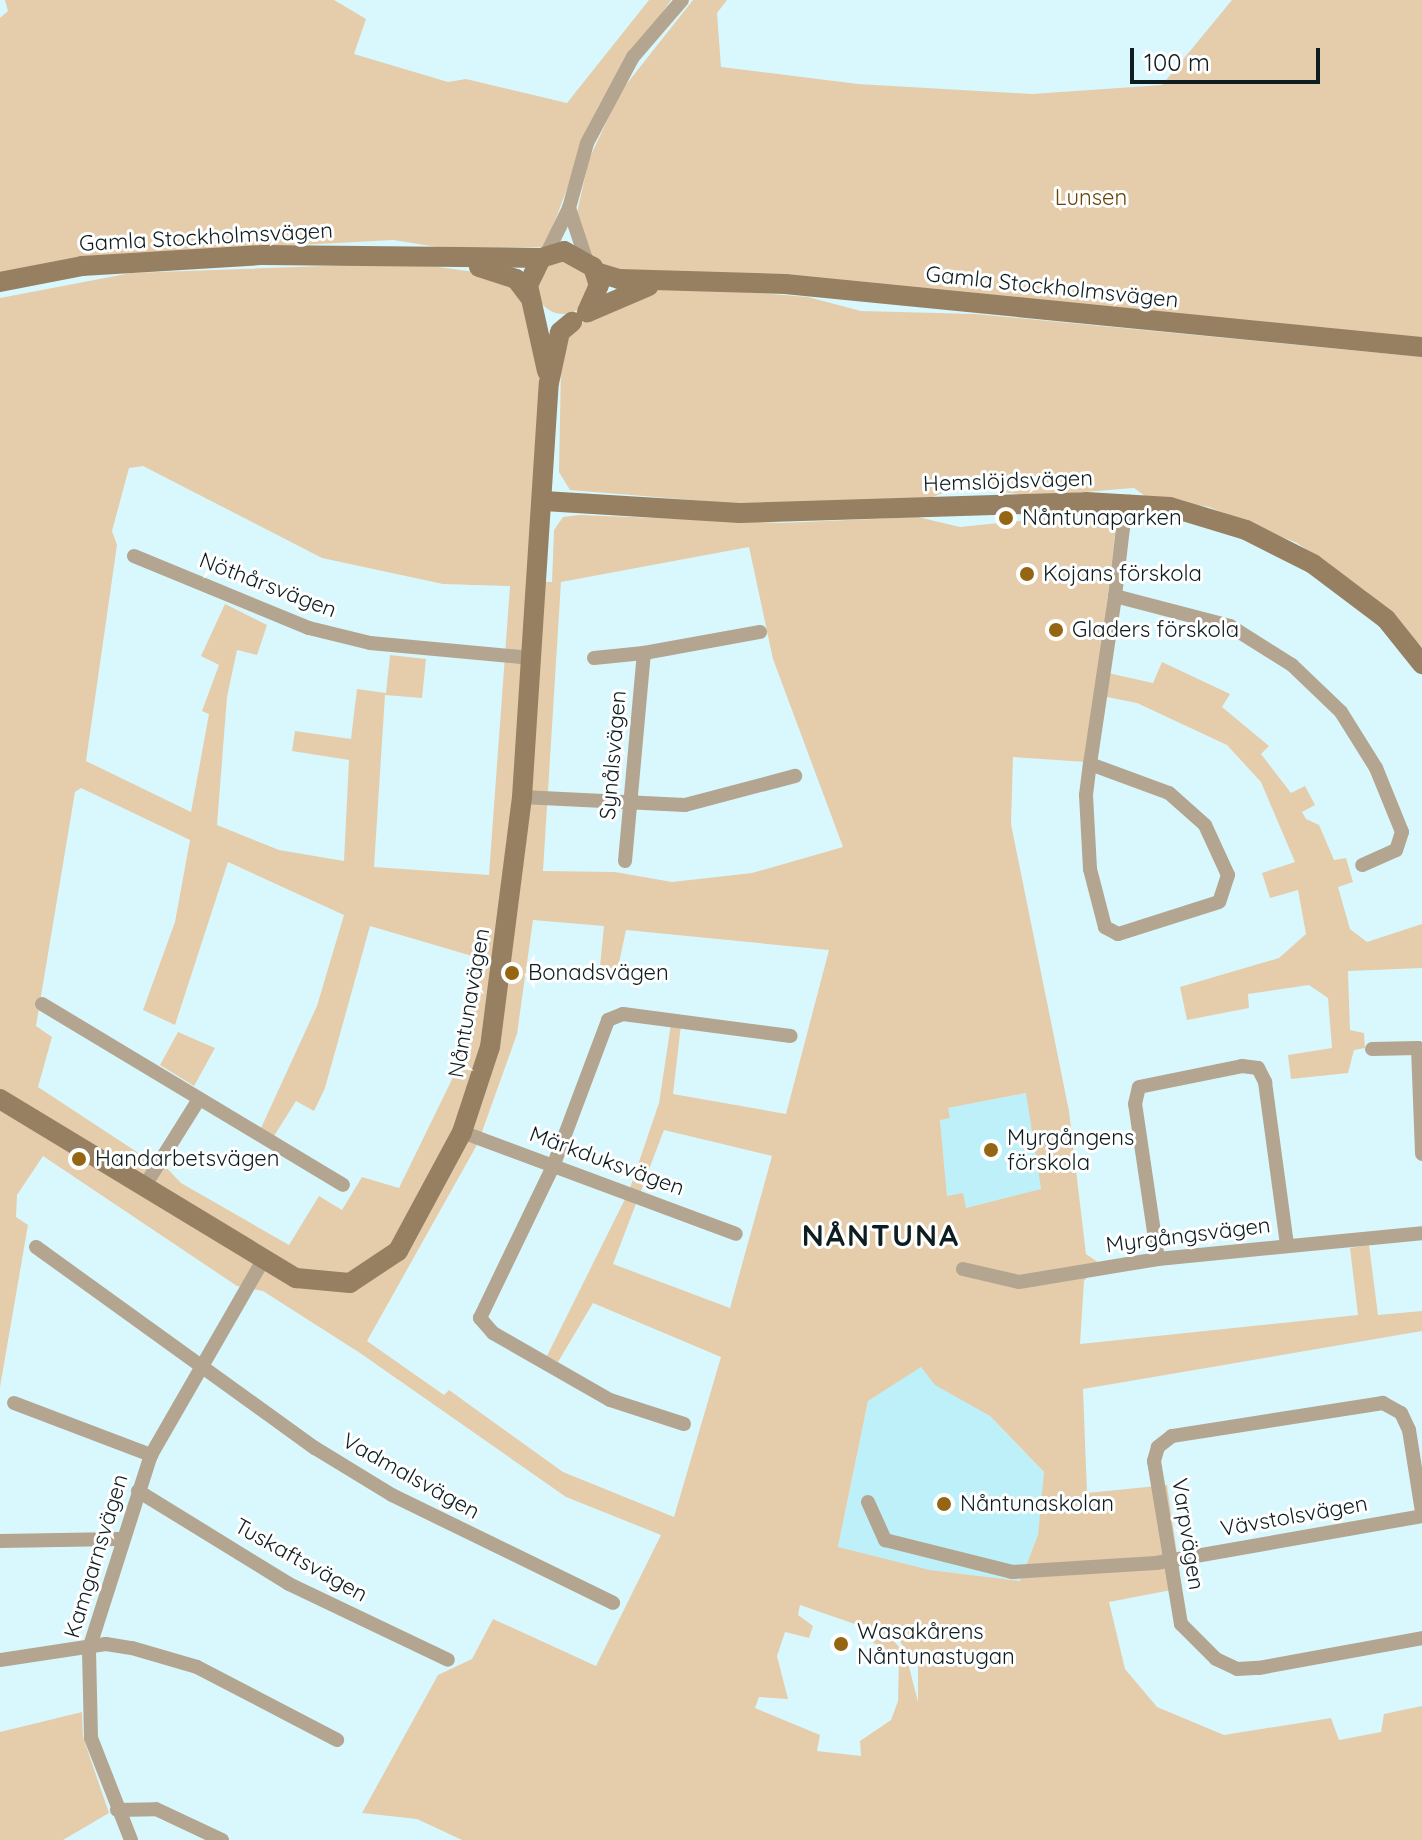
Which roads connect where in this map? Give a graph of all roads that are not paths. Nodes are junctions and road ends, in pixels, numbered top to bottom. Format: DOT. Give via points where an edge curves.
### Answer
graph roads {
  1 [pos="682,0"];
  2 [pos="569,208"];
  3 [pos="417,252"];
  4 [pos="544,256"];
  5 [pos="591,265"];
  6 [pos="676,279"];
  7 [pos="0,282"];
  8 [pos="531,302"];
  9 [pos="580,317"];
  10 [pos="1422,347"];
  11 [pos="549,383"];
  12 [pos="544,501"];
  13 [pos="1129,502"];
  14 [pos="134,556"];
  15 [pos="1115,596"];
  16 [pos="760,632"];
  17 [pos="644,653"];
  18 [pos="531,658"];
  19 [pos="594,658"];
  20 [pos="1422,664"];
  21 [pos="1090,764"];
  22 [pos="795,776"];
  23 [pos="522,797"];
  24 [pos="630,805"];
  25 [pos="625,861"];
  26 [pos="1362,865"];
  27 [pos="42,1004"];
  28 [pos="791,1036"];
  29 [pos="1372,1049"];
  30 [pos="0,1099"];
  31 [pos="198,1101"];
  32 [pos="462,1132"];
  33 [pos="1422,1154"];
  34 [pos="554,1164"];
  35 [pos="343,1185"];
  36 [pos="144,1187"];
  37 [pos="1422,1233"];
  38 [pos="736,1234"];
  39 [pos="1287,1245"];
  40 [pos="36,1247"];
  41 [pos="1158,1259"];
  42 [pos="263,1260"];
  43 [pos="963,1269"];
  44 [pos="199,1369"];
  45 [pos="14,1403"];
  46 [pos="684,1424"];
  47 [pos="151,1455"];
  48 [pos="138,1491"];
  49 [pos="868,1502"];
  50 [pos="1422,1514"];
  51 [pos="119,1539"];
  52 [pos="0,1541"];
  53 [pos="1169,1561"];
  54 [pos="613,1603"];
  55 [pos="1422,1638"];
  56 [pos="89,1649"];
  57 [pos="0,1660"];
  58 [pos="448,1660"];
  59 [pos="337,1740"];
  60 [pos="117,1810"];
  61 [pos="131,1840"];
  62 [pos="222,1840"];
  1 -- 2 [label="street" via="627,67 587,143"];
  2 -- 4 [label="street"];
  2 -- 5 [label="street"];
  3 -- 4 [label="street, Gamla Stockholmsvägen"];
  3 -- 7 [label="street, Gamla Stockholmsvägen" via="82,266"];
  3 -- 8 [label="street, Gamla Stockholmsvägen" via="502,272"];
  4 -- 5 [label="street" via="564,251"];
  4 -- 8 [label="street" via="529,275"];
  5 -- 6 [label="street, Gamla Stockholmsvägen" via="619,279"];
  5 -- 9 [label="street" via="597,297"];
  6 -- 9 [label="street, Gamla Stockholmsvägen" via="629,291"];
  6 -- 10 [label="street, Gamla Stockholmsvägen"];
  8 -- 9 [label="street" via="547,318"];
  8 -- 11 [label="street, Nåntunavägen"];
  9 -- 11 [label="street, Nåntunavägen" via="560,332"];
  11 -- 12 [label="street, Nåntunavägen"];
  12 -- 13 [label="street, Hemslöjdsvägen" via="740,513"];
  12 -- 18 [label="street, Nåntunavägen"];
  13 -- 15 [label="street"];
  13 -- 20 [label="street, Hemslöjdsvägen" via="1210,517 1280,545 1386,619"];
  14 -- 18 [label="street, Nöthårsvägen" via="309,628 399,647"];
  15 -- 21 [label="street"];
  15 -- 26 [label="street" via="1230,626 1292,665 1333,703 1376,768 1402,832 1396,850"];
  16 -- 17 [label="street, Synålsvägen"];
  17 -- 19 [label="street, Synålsvägen"];
  17 -- 24 [label="street, Synålsvägen"];
  18 -- 23 [label="street, Nåntunavägen"];
  21 -- 21 [label="street" via="1090,869 1105,927 1126,933 1219,902 1228,875 1199,818 1169,793"];
  22 -- 24 [label="street" via="700,802"];
  23 -- 24 [label="street"];
  23 -- 32 [label="street, Nåntunavägen" via="490,1047"];
  24 -- 25 [label="street, Synålsvägen"];
  27 -- 31 [label="street" via="98,1032"];
  28 -- 34 [label="street" via="623,1014 611,1018"];
  29 -- 33 [label="street" via="1418,1048"];
  30 -- 36 [label="street, Nåntunavägen"];
  31 -- 35 [label="street"];
  31 -- 36 [label="street"];
  32 -- 34 [label="street, Märkduksvägen"];
  32 -- 42 [label="street, Nåntunavägen" via="411,1232 381,1268 332,1285 296,1278"];
  34 -- 38 [label="street, Märkduksvägen"];
  34 -- 46 [label="street" via="482,1324 610,1400"];
  36 -- 42 [label="street, Nåntunavägen"];
  37 -- 39 [label="street, Myrgångsvägen"];
  39 -- 41 [label="street, Myrgångsvägen"];
  39 -- 41 [label="street" via="1265,1082 1258,1068 1242,1066 1139,1087 1135,1104"];
  40 -- 44 [label="street, Vadmalsvägen" via="190,1354"];
  41 -- 43 [label="street, Myrgångsvägen" via="1019,1282"];
  42 -- 44 [label="street, Kamgarnsvägen"];
  44 -- 47 [label="street, Kamgarnsvägen"];
  44 -- 54 [label="street, Vadmalsvägen" via="392,1495"];
  45 -- 47 [label="street"];
  47 -- 48 [label="street, Kamgarnsvägen"];
  48 -- 51 [label="street, Kamgarnsvägen"];
  48 -- 58 [label="street, Tuskaftsvägen" via="289,1584"];
  49 -- 53 [label="street, Vävstolsvägen" via="885,1540 1012,1572 1092,1572"];
  50 -- 53 [label="street, Vävstolsvägen"];
  50 -- 53 [label="street, Varpvägen" via="1409,1430 1401,1413 1383,1403 1172,1436 1158,1447 1154,1461"];
  51 -- 52 [label="street"];
  51 -- 56 [label="street, Kamgarnsvägen"];
  53 -- 55 [label="street, Varpvägen" via="1181,1624 1193,1643 1237,1669"];
  56 -- 57 [label="street"];
  56 -- 59 [label="street" via="132,1648 197,1667"];
  56 -- 60 [label="street, Kamgarnsvägen" via="91,1738"];
  60 -- 61 [label="street, Kamgarnsvägen"];
  60 -- 62 [label="street" via="156,1809"];
}
